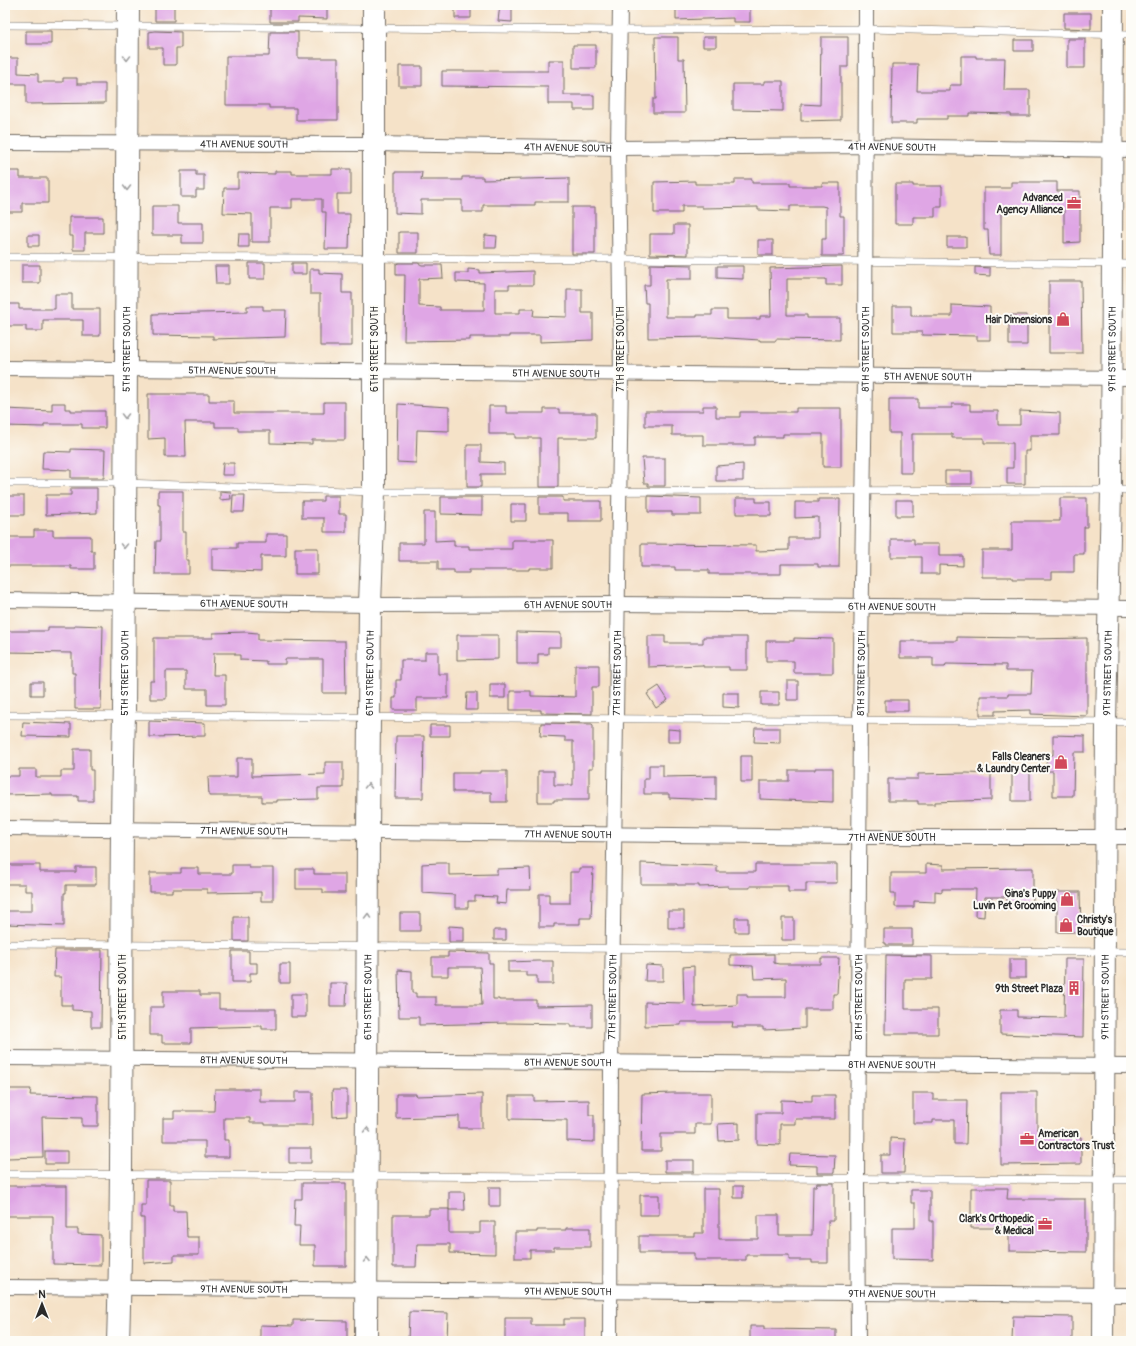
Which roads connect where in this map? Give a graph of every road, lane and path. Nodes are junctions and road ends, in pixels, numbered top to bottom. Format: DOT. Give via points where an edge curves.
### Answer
graph roads {
  1 [pos="374,5"];
  2 [pos="620,5"];
  3 [pos="866,5"];
  4 [pos="1113,5"];
  5 [pos="128,15"];
  6 [pos="5,25"];
  7 [pos="374,28"];
  8 [pos="866,29"];
  9 [pos="620,30"];
  10 [pos="1122,35"];
  11 [pos="5,143"];
  12 [pos="127,144"];
  13 [pos="373,144"];
  14 [pos="865,146"];
  15 [pos="618,148"];
  16 [pos="1121,150"];
  17 [pos="5,257"];
  18 [pos="126,258"];
  19 [pos="374,258"];
  20 [pos="619,259"];
  21 [pos="865,261"];
  22 [pos="1121,264"];
  23 [pos="5,368"];
  24 [pos="125,371"];
  25 [pos="375,372"];
  26 [pos="621,374"];
  27 [pos="865,376"];
  28 [pos="1111,378"];
  29 [pos="1131,378"];
  30 [pos="5,483"];
  31 [pos="125,483"];
  32 [pos="618,490"];
  33 [pos="863,490"];
  34 [pos="1111,490"];
  35 [pos="1131,490"];
  36 [pos="374,492"];
  37 [pos="5,600"];
  38 [pos="123,600"];
  39 [pos="618,604"];
  40 [pos="370,605"];
  41 [pos="861,606"];
  42 [pos="1108,607"];
  43 [pos="1131,608"];
  44 [pos="5,715"];
  45 [pos="124,716"];
  46 [pos="369,718"];
  47 [pos="616,719"];
  48 [pos="860,721"];
  49 [pos="1106,722"];
  50 [pos="1131,722"];
  51 [pos="5,828"];
  52 [pos="121,829"];
  53 [pos="368,833"];
  54 [pos="615,834"];
  55 [pos="1106,836"];
  56 [pos="1131,836"];
  57 [pos="860,837"];
  58 [pos="5,944"];
  59 [pos="122,945"];
  60 [pos="368,948"];
  61 [pos="613,948"];
  62 [pos="859,951"];
  63 [pos="1105,952"];
  64 [pos="1131,952"];
  65 [pos="5,1058"];
  66 [pos="122,1058"];
  67 [pos="368,1060"];
  68 [pos="612,1061"];
  69 [pos="858,1063"];
  70 [pos="1104,1066"];
  71 [pos="1131,1066"];
  72 [pos="5,1174"];
  73 [pos="123,1174"];
  74 [pos="367,1177"];
  75 [pos="612,1177"];
  76 [pos="857,1178"];
  77 [pos="1102,1180"];
  78 [pos="1131,1180"];
  79 [pos="5,1287"];
  80 [pos="120,1288"];
  81 [pos="366,1290"];
  82 [pos="611,1292"];
  83 [pos="858,1293"];
  84 [pos="1102,1295"];
  85 [pos="1131,1295"];
  86 [pos="118,1341"];
  87 [pos="366,1341"];
  88 [pos="610,1341"];
  89 [pos="858,1341"];
  90 [pos="1102,1341"];
  1 -- 7 [label="main road, 6TH STREET SOUTH"];
  2 -- 9 [label="street, 7TH STREET SOUTH"];
  3 -- 8 [label="street, 8TH STREET SOUTH"];
  4 -- 10 [label="main road, 9TH STREET SOUTH"];
  5 -- 6 [label="lane"];
  5 -- 7 [label="lane"];
  5 -- 12 [label="main road, 5TH STREET SOUTH, one-way"];
  7 -- 9 [label="lane"];
  7 -- 13 [label="main road, 6TH STREET SOUTH"];
  8 -- 9 [label="lane"];
  8 -- 10 [label="lane"];
  8 -- 14 [label="street, 8TH STREET SOUTH"];
  9 -- 15 [label="street, 7TH STREET SOUTH"];
  10 -- 16 [label="main road, 9TH STREET SOUTH"];
  11 -- 12 [label="street, 4TH AVENUE SOUTH"];
  12 -- 13 [label="street, 4TH AVENUE SOUTH"];
  12 -- 18 [label="main road, 5TH STREET SOUTH, one-way"];
  13 -- 15 [label="street, 4TH AVENUE SOUTH"];
  13 -- 19 [label="main road, 6TH STREET SOUTH"];
  14 -- 15 [label="street, 4TH AVENUE SOUTH"];
  14 -- 16 [label="street, 4TH AVENUE SOUTH"];
  14 -- 21 [label="street, 8TH STREET SOUTH"];
  15 -- 20 [label="street, 7TH STREET SOUTH"];
  16 -- 22 [label="main road, 9TH STREET SOUTH"];
  17 -- 18 [label="lane"];
  18 -- 19 [label="lane"];
  18 -- 24 [label="main road, 5TH STREET SOUTH"];
  19 -- 20 [label="lane"];
  19 -- 25 [label="main road, 6TH STREET SOUTH"];
  20 -- 21 [label="lane"];
  20 -- 26 [label="street, 7TH STREET SOUTH"];
  21 -- 22 [label="lane"];
  21 -- 27 [label="street, 8TH STREET SOUTH"];
  22 -- 28 [label="main road, 9TH STREET SOUTH"];
  23 -- 24 [label="street, 5TH AVENUE SOUTH"];
  24 -- 25 [label="street, 5TH AVENUE SOUTH"];
  24 -- 31 [label="main road, 5TH STREET SOUTH, one-way"];
  25 -- 26 [label="street, 5TH AVENUE SOUTH"];
  25 -- 36 [label="main road, 6TH STREET SOUTH"];
  26 -- 27 [label="street, 5TH AVENUE SOUTH"];
  26 -- 32 [label="street, 7TH STREET SOUTH"];
  27 -- 28 [label="street, 5TH AVENUE SOUTH"];
  27 -- 33 [label="street, 8TH STREET SOUTH"];
  28 -- 29 [label="street, 5TH AVENUE SOUTH"];
  28 -- 34 [label="main road, 9TH STREET SOUTH"];
  30 -- 31 [label="lane"];
  31 -- 36 [label="lane"];
  31 -- 38 [label="main road, 5TH STREET SOUTH, one-way"];
  32 -- 33 [label="lane"];
  32 -- 36 [label="lane"];
  32 -- 39 [label="street, 7TH STREET SOUTH"];
  33 -- 34 [label="lane"];
  33 -- 41 [label="street, 8TH STREET SOUTH"];
  34 -- 35 [label="lane"];
  34 -- 42 [label="main road, 9TH STREET SOUTH"];
  36 -- 40 [label="main road, 6TH STREET SOUTH"];
  37 -- 38 [label="street, 6TH AVENUE SOUTH"];
  38 -- 40 [label="street, 6TH AVENUE SOUTH"];
  38 -- 45 [label="main road, 5TH STREET SOUTH"];
  39 -- 40 [label="street, 6TH AVENUE SOUTH"];
  39 -- 41 [label="street, 6TH AVENUE SOUTH"];
  39 -- 47 [label="street, 7TH STREET SOUTH"];
  40 -- 46 [label="main road, 6TH STREET SOUTH"];
  41 -- 42 [label="street, 6TH AVENUE SOUTH"];
  41 -- 48 [label="street, 8TH STREET SOUTH"];
  42 -- 43 [label="street, 6TH AVENUE SOUTH"];
  42 -- 49 [label="main road, 9TH STREET SOUTH"];
  44 -- 45 [label="lane"];
  45 -- 46 [label="lane"];
  45 -- 52 [label="main road, 5TH STREET SOUTH"];
  46 -- 47 [label="lane"];
  53 -- 46 [label="main road, 6TH STREET SOUTH, one-way"];
  47 -- 48 [label="lane"];
  47 -- 54 [label="street, 7TH STREET SOUTH"];
  48 -- 49 [label="lane"];
  48 -- 57 [label="street, 8TH STREET SOUTH"];
  49 -- 50 [label="lane"];
  49 -- 55 [label="main road, 9TH STREET SOUTH"];
  51 -- 52 [label="street, 7TH AVENUE SOUTH"];
  52 -- 53 [label="street, 7TH AVENUE SOUTH"];
  52 -- 59 [label="main road, 5TH STREET SOUTH"];
  53 -- 54 [label="street, 7TH AVENUE SOUTH"];
  60 -- 53 [label="main road, 6TH STREET SOUTH, one-way"];
  54 -- 57 [label="street, 7TH AVENUE SOUTH"];
  54 -- 61 [label="street, 7TH STREET SOUTH"];
  55 -- 56 [label="street, 7TH AVENUE SOUTH"];
  55 -- 57 [label="street, 7TH AVENUE SOUTH"];
  55 -- 63 [label="main road, 9TH STREET SOUTH"];
  57 -- 62 [label="street, 8TH STREET SOUTH"];
  58 -- 59 [label="lane"];
  59 -- 60 [label="lane"];
  59 -- 66 [label="main road, 5TH STREET SOUTH"];
  60 -- 61 [label="lane"];
  60 -- 67 [label="main road, 6TH STREET SOUTH"];
  61 -- 62 [label="lane"];
  61 -- 68 [label="street, 7TH STREET SOUTH"];
  62 -- 63 [label="lane"];
  62 -- 69 [label="street, 8TH STREET SOUTH"];
  63 -- 64 [label="lane"];
  63 -- 70 [label="main road, 9TH STREET SOUTH"];
  65 -- 66 [label="street, 8TH AVENUE SOUTH"];
  66 -- 67 [label="street, 8TH AVENUE SOUTH"];
  66 -- 73 [label="main road, 5TH STREET SOUTH"];
  67 -- 68 [label="street, 8TH AVENUE SOUTH"];
  74 -- 67 [label="main road, 6TH STREET SOUTH, one-way"];
  68 -- 69 [label="street, 8TH AVENUE SOUTH"];
  68 -- 75 [label="street, 7TH STREET SOUTH"];
  69 -- 70 [label="street, 8TH AVENUE SOUTH"];
  69 -- 76 [label="street, 8TH STREET SOUTH"];
  70 -- 71 [label="street, 8TH AVENUE SOUTH"];
  70 -- 77 [label="main road, 9TH STREET SOUTH"];
  72 -- 73 [label="lane"];
  73 -- 74 [label="lane"];
  73 -- 80 [label="main road, 5TH STREET SOUTH"];
  74 -- 75 [label="lane"];
  81 -- 74 [label="main road, 6TH STREET SOUTH, one-way"];
  75 -- 76 [label="lane"];
  75 -- 82 [label="street, 7TH STREET SOUTH"];
  76 -- 77 [label="lane"];
  76 -- 83 [label="street, 8TH STREET SOUTH"];
  77 -- 78 [label="lane"];
  77 -- 84 [label="main road, 9TH STREET SOUTH"];
  79 -- 80 [label="street, 9TH AVENUE SOUTH"];
  80 -- 81 [label="street, 9TH AVENUE SOUTH"];
  80 -- 86 [label="main road, 5TH STREET SOUTH"];
  81 -- 82 [label="street, 9TH AVENUE SOUTH"];
  81 -- 87 [label="main road, 6TH STREET SOUTH"];
  82 -- 83 [label="street, 9TH AVENUE SOUTH"];
  82 -- 88 [label="street, 7TH STREET SOUTH"];
  83 -- 84 [label="street, 9TH AVENUE SOUTH"];
  83 -- 89 [label="street, 8TH STREET SOUTH"];
  84 -- 85 [label="street, 9TH AVENUE SOUTH"];
  84 -- 90 [label="main road, 9TH STREET SOUTH"];
}
